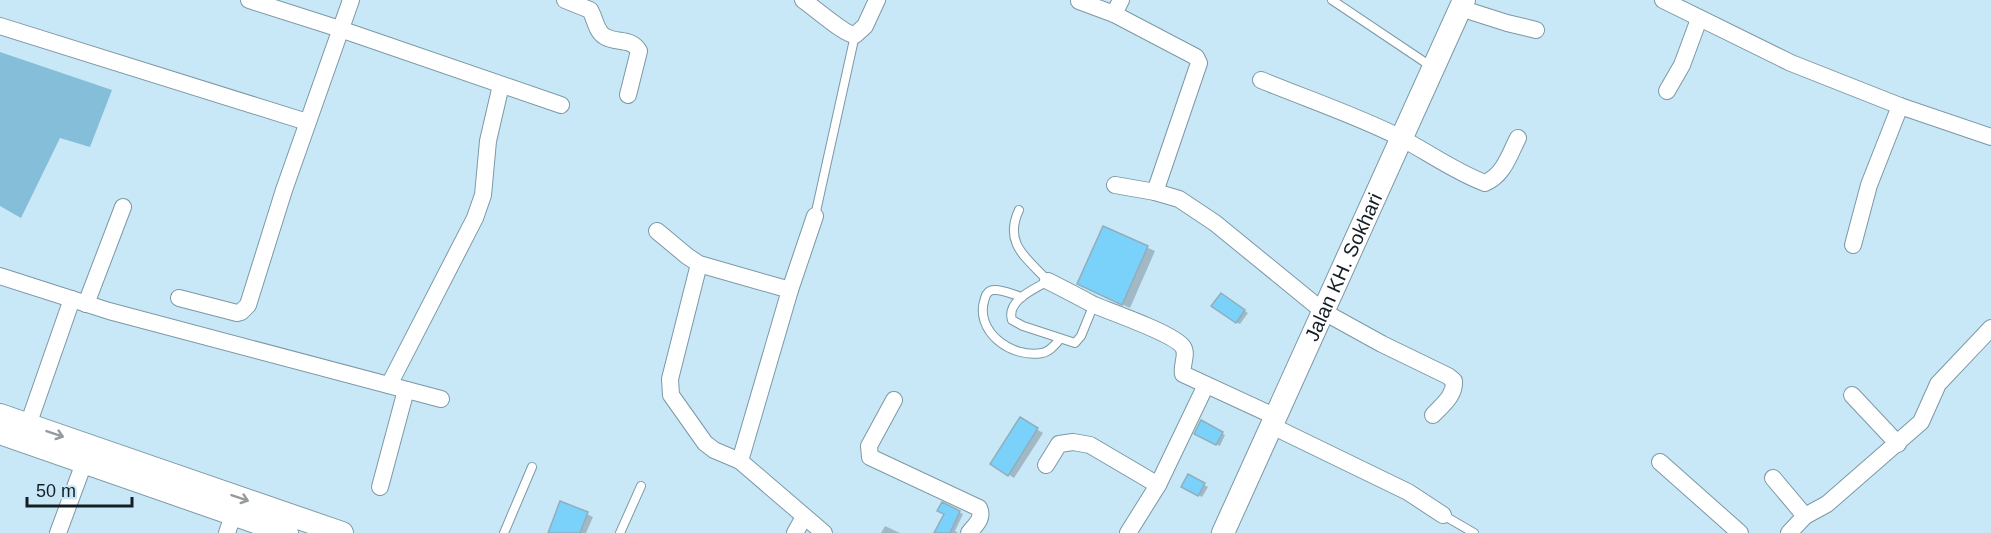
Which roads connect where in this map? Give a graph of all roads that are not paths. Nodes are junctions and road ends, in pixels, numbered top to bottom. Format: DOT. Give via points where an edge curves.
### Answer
graph roads {
  1 [pos="249,0"];
  2 [pos="351,0"];
  3 [pos="565,0"];
  4 [pos="803,0"];
  5 [pos="877,0"];
  6 [pos="1332,0"];
  7 [pos="1663,0"];
  8 [pos="1079,1"];
  9 [pos="1462,4"];
  10 [pos="1118,7"];
  11 [pos="1699,19"];
  12 [pos="0,27"];
  13 [pos="340,29"];
  14 [pos="1536,30"];
  15 [pos="855,35"];
  16 [pos="1432,68"];
  17 [pos="1261,80"];
  18 [pos="501,85"];
  19 [pos="1667,91"];
  20 [pos="628,95"];
  21 [pos="561,105"];
  22 [pos="1900,106"];
  23 [pos="308,122"];
  24 [pos="1991,137"];
  25 [pos="1400,138"];
  26 [pos="1518,138"];
  27 [pos="1115,185"];
  28 [pos="1155,192"];
  29 [pos="123,207"];
  30 [pos="1019,210"];
  31 [pos="815,216"];
  32 [pos="657,231"];
  33 [pos="1853,245"];
  34 [pos="699,264"];
  35 [pos="0,276"];
  36 [pos="1048,281"];
  37 [pos="790,290"];
  38 [pos="1022,297"];
  39 [pos="179,298"];
  40 [pos="79,302"];
  41 [pos="1094,304"];
  42 [pos="1323,312"];
  43 [pos="1991,328"];
  44 [pos="1060,339"];
  45 [pos="1206,385"];
  46 [pos="398,387"];
  47 [pos="1852,395"];
  48 [pos="441,399"];
  49 [pos="894,400"];
  50 [pos="0,415"];
  51 [pos="1432,415"];
  52 [pos="1272,420"];
  53 [pos="28,425"];
  54 [pos="0,433"];
  55 [pos="1898,444"];
  56 [pos="740,462"];
  57 [pos="1660,462"];
  58 [pos="84,463"];
  59 [pos="1046,465"];
  60 [pos="532,467"];
  61 [pos="1773,478"];
  62 [pos="1158,485"];
  63 [pos="641,486"];
  64 [pos="380,487"];
  65 [pos="1443,515"];
  66 [pos="1805,516"];
  67 [pos="804,517"];
  68 [pos="230,524"];
  69 [pos="284,532"];
  70 [pos="58,533"];
  71 [pos="342,533"];
  72 [pos="504,533"];
  73 [pos="620,533"];
  74 [pos="795,533"];
  75 [pos="824,533"];
  76 [pos="969,533"];
  77 [pos="1128,533"];
  78 [pos="1223,533"];
  79 [pos="1474,533"];
  80 [pos="1740,533"];
  81 [pos="1789,533"];
  1 -- 13 [label="street"];
  2 -- 13 [label="street"];
  3 -- 20 [label="street" via="590,10 606,38 638,47"];
  4 -- 15 [label="street" via="849,35"];
  5 -- 15 [label="street" via="866,26"];
  6 -- 16 [label="lane"];
  7 -- 11 [label="street"];
  8 -- 10 [label="street"];
  9 -- 14 [label="street"];
  9 -- 16 [label="main road, Jalan KH. Sokhari"];
  10 -- 28 [label="street" via="1196,57 1199,63"];
  11 -- 19 [label="street" via="1682,65"];
  11 -- 22 [label="street" via="1791,63"];
  12 -- 23 [label="street"];
  13 -- 18 [label="street"];
  13 -- 23 [label="street"];
  15 -- 31 [label="lane"];
  16 -- 25 [label="main road, Jalan KH. Sokhari"];
  17 -- 25 [label="street"];
  18 -- 21 [label="street"];
  18 -- 46 [label="street" via="488,141 483,195"];
  22 -- 24 [label="street"];
  22 -- 33 [label="street" via="1869,185"];
  23 -- 39 [label="street" via="248,305 237,313"];
  25 -- 26 [label="street" via="1485,183 1501,173"];
  25 -- 42 [label="main road, Jalan KH. Sokhari"];
  27 -- 28 [label="street"];
  28 -- 42 [label="street" via="1179,199 1215,223"];
  29 -- 40 [label="street"];
  30 -- 36 [label="lane" via="1012,235"];
  31 -- 37 [label="street"];
  32 -- 34 [label="street"];
  34 -- 37 [label="street"];
  34 -- 56 [label="street" via="670,379 670,395 705,443"];
  35 -- 40 [label="street"];
  36 -- 38 [label="lane"];
  36 -- 41 [label="street"];
  37 -- 56 [label="street"];
  38 -- 44 [label="lane" via="1012,310 1012,320"];
  38 -- 44 [label="lane" via="1000,290 987,293 983,317 995,340 1015,350 1042,353"];
  40 -- 46 [label="street"];
  40 -- 53 [label="street"];
  41 -- 44 [label="lane" via="1075,343"];
  41 -- 45 [label="street" via="1172,338 1183,347 1183,374"];
  42 -- 51 [label="street" via="1454,381 1451,396"];
  42 -- 52 [label="main road, Jalan KH. Sokhari"];
  43 -- 55 [label="street" via="1938,384 1922,422"];
  45 -- 52 [label="street"];
  45 -- 62 [label="street"];
  46 -- 48 [label="street"];
  46 -- 64 [label="street"];
  47 -- 55 [label="street"];
  49 -- 76 [label="street" via="869,446 870,457 979,508 980,519"];
  50 -- 53 [label="main road"];
  52 -- 65 [label="street" via="1408,492"];
  52 -- 78 [label="main road, Jalan KH. Sokhari"];
  53 -- 71 [label="main road, one-way"];
  54 -- 58 [label="main road"];
  55 -- 66 [label="street" via="1827,504"];
  56 -- 67 [label="street"];
  57 -- 80 [label="street"];
  58 -- 68 [label="main road"];
  58 -- 70 [label="street"];
  59 -- 62 [label="street" via="1059,444 1090,445"];
  60 -- 72 [label="lane"];
  61 -- 66 [label="street"];
  62 -- 77 [label="street"];
  63 -- 73 [label="lane"];
  65 -- 79 [label="lane"];
  66 -- 81 [label="street"];
  67 -- 74 [label="street"];
  67 -- 75 [label="street"];
  68 -- 69 [label="main road"];
}
